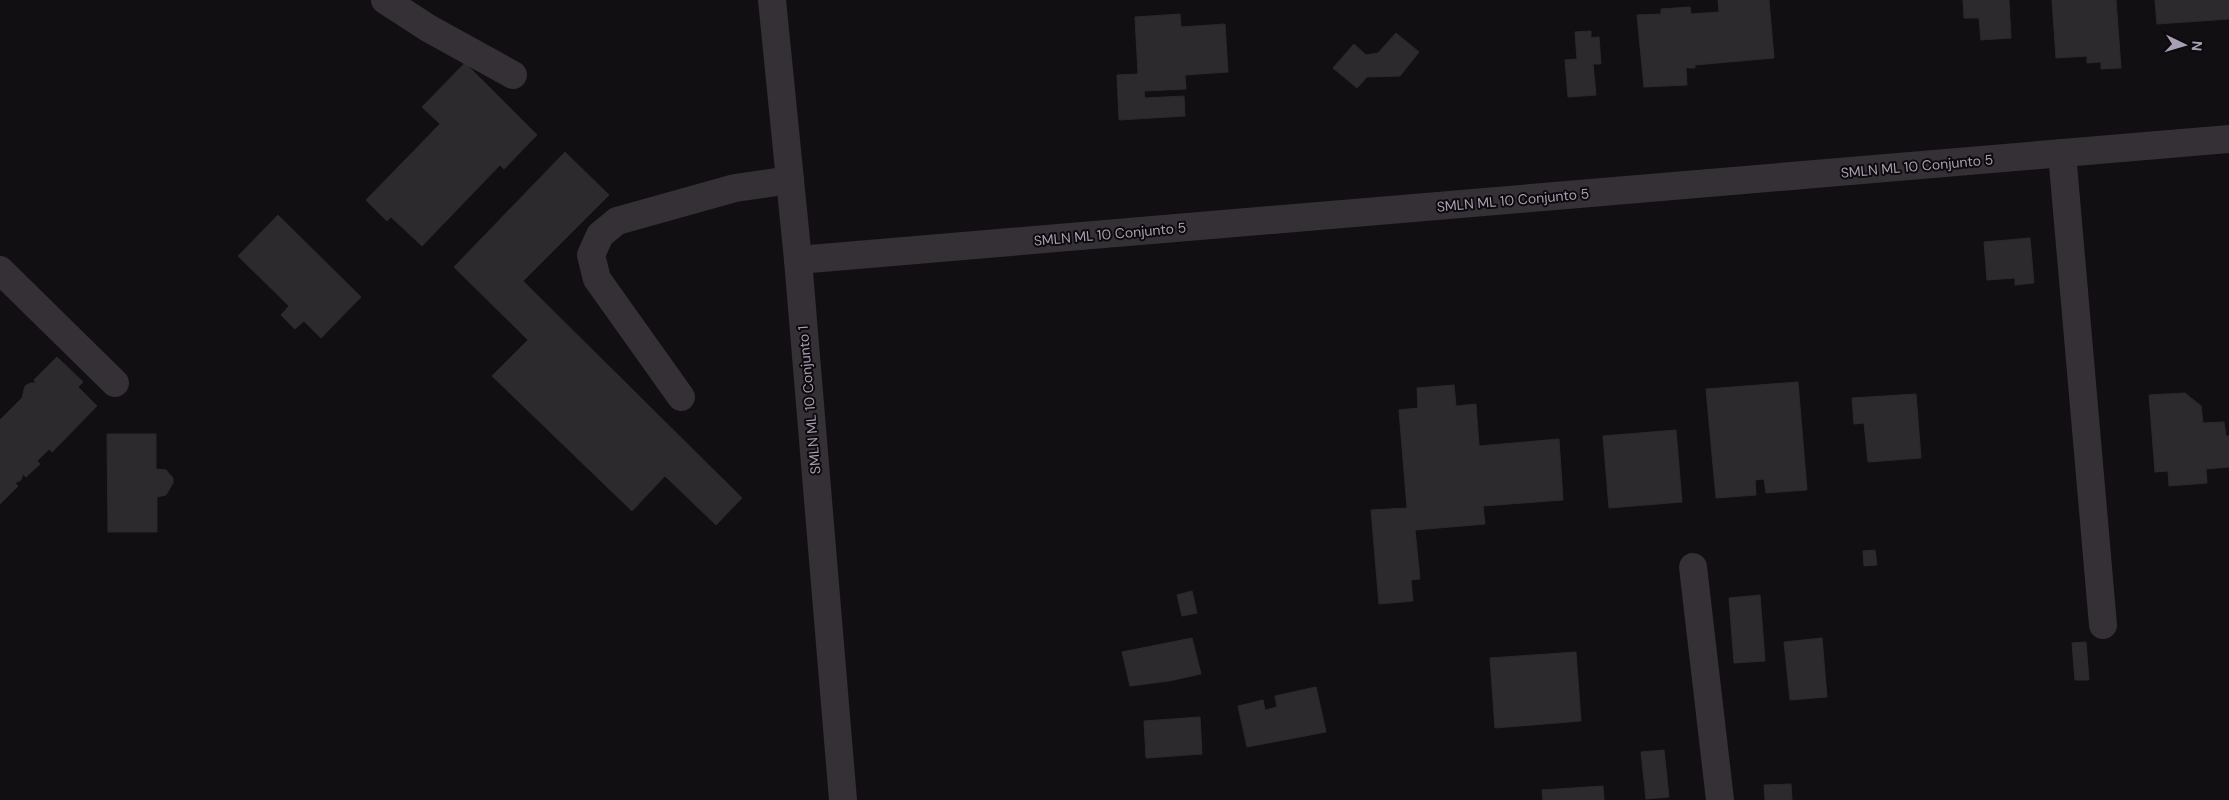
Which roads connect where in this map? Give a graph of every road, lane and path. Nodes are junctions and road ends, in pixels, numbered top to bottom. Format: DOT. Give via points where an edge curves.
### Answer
graph roads {
  1 [pos="385,0"];
  2 [pos="772,0"];
  3 [pos="513,75"];
  4 [pos="2229,139"];
  5 [pos="2062,153"];
  6 [pos="790,180"];
  7 [pos="798,260"];
  8 [pos="0,270"];
  9 [pos="115,383"];
  10 [pos="681,397"];
  11 [pos="1693,567"];
  12 [pos="2103,625"];
  13 [pos="843,800"];
  14 [pos="1720,800"];
  1 -- 3 [label="street"];
  2 -- 6 [label="street, SMLN ML 10 Conjunto 1"];
  4 -- 5 [label="street, SMLN ML 10 Conjunto 5"];
  5 -- 7 [label="street, SMLN ML 10 Conjunto 5"];
  5 -- 12 [label="street"];
  6 -- 7 [label="street, SMLN ML 10 Conjunto 1"];
  6 -- 10 [label="street" via="736,188 617,221 600,235 590,255 597,279"];
  7 -- 13 [label="street, SMLN ML 10 Conjunto 1"];
  8 -- 9 [label="street"];
  11 -- 14 [label="street"];
}
